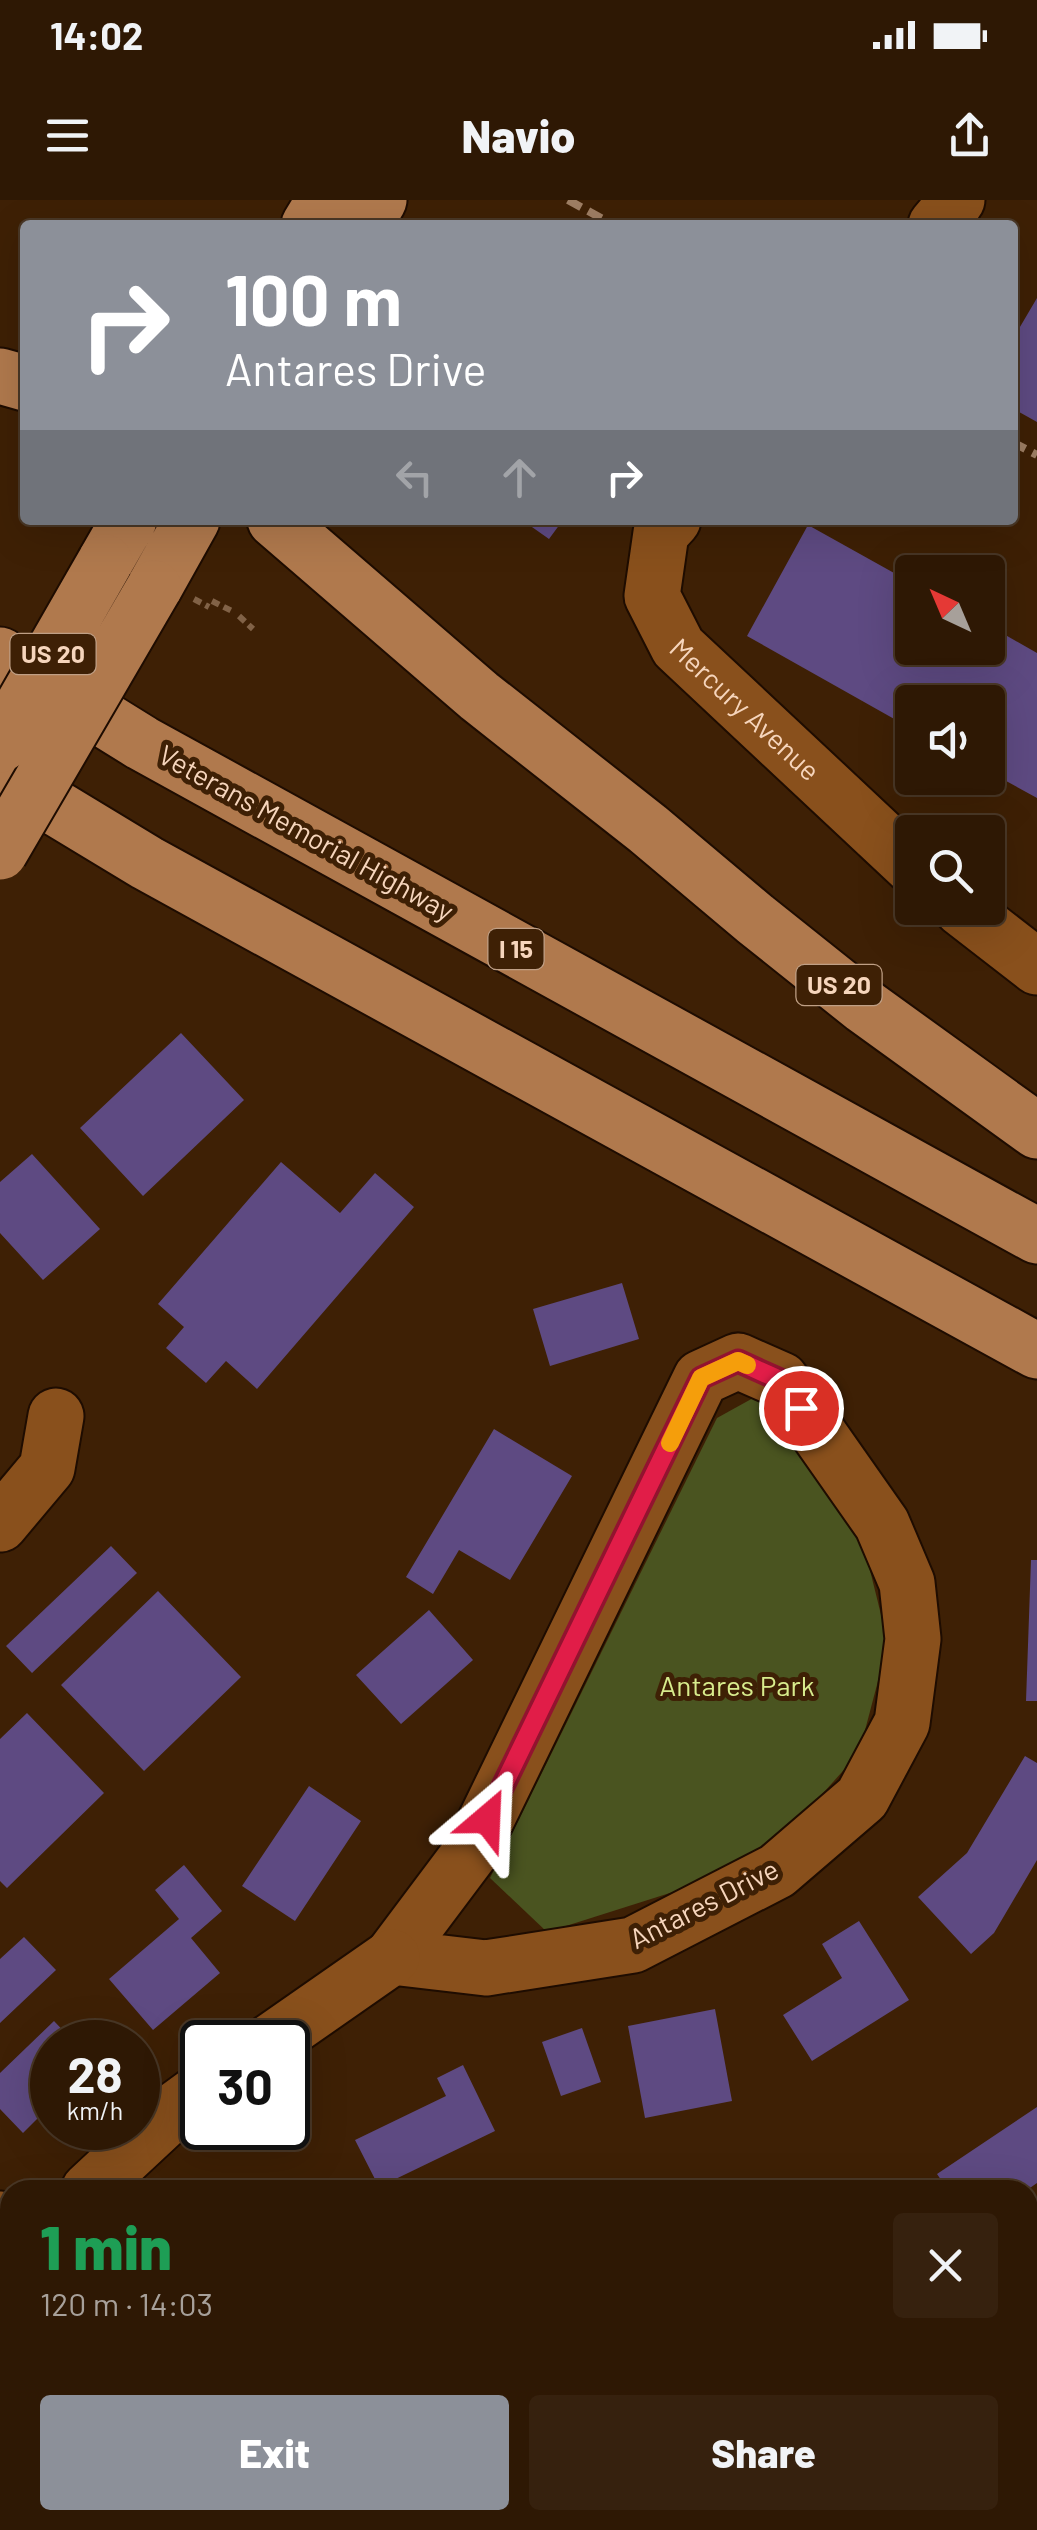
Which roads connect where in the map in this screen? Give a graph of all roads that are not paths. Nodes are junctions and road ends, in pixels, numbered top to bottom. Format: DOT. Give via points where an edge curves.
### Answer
graph roads {
  1 [pos="379,200"];
  2 [pos="956,200"];
  3 [pos="325,216"];
  4 [pos="940,220"];
  5 [pos="189,525"];
  6 [pos="281,525"];
  7 [pos="317,525"];
  8 [pos="668,525"];
  9 [pos="117,541"];
  10 [pos="370,601"];
  11 [pos="0,655"];
  12 [pos="0,745"];
  13 [pos="0,774"];
  14 [pos="0,790"];
  15 [pos="895,850"];
  16 [pos="0,852"];
  17 [pos="148,863"];
  18 [pos="983,925"];
  19 [pos="1037,967"];
  20 [pos="1037,1131"];
  21 [pos="1037,1236"];
  22 [pos="1037,1351"];
  23 [pos="56,1416"];
  24 [pos="0,1524"];
  25 [pos="392,1957"];
  26 [pos="302,2020"];
  27 [pos="180,2106"];
  28 [pos="100,2180"];
  1 -- 3 [label="highway"];
  2 -- 4 [label="street"];
  5 -- 16 [label="highway, bridge"];
  6 -- 10 [label="highway"];
  7 -- 10 [label="highway, US 20"];
  8 -- 15 [label="street, Mercury Avenue" via="660,533 652,596 678,646"];
  9 -- 12 [label="highway, US 20, bridge"];
  10 -- 20 [label="highway, US 20" via="864,1006"];
  11 -- 21 [label="highway, Veterans Memorial Highway / I 15" via="142,743"];
  13 -- 17 [label="highway"];
  14 -- 17 [label="highway"];
  17 -- 22 [label="highway"];
  18 -- 19 [label="street"];
  23 -- 24 [label="street" via="46,1468"];
  25 -- 25 [label="street, Antares Drive" via="470,1853 701,1378 738,1361 780,1380 882,1524 908,1583 914,1639 902,1722 862,1798 778,1871 633,1945 486,1968"];
  25 -- 26 [label="street, Antares Drive"];
  27 -- 28 [label="street"];
}
